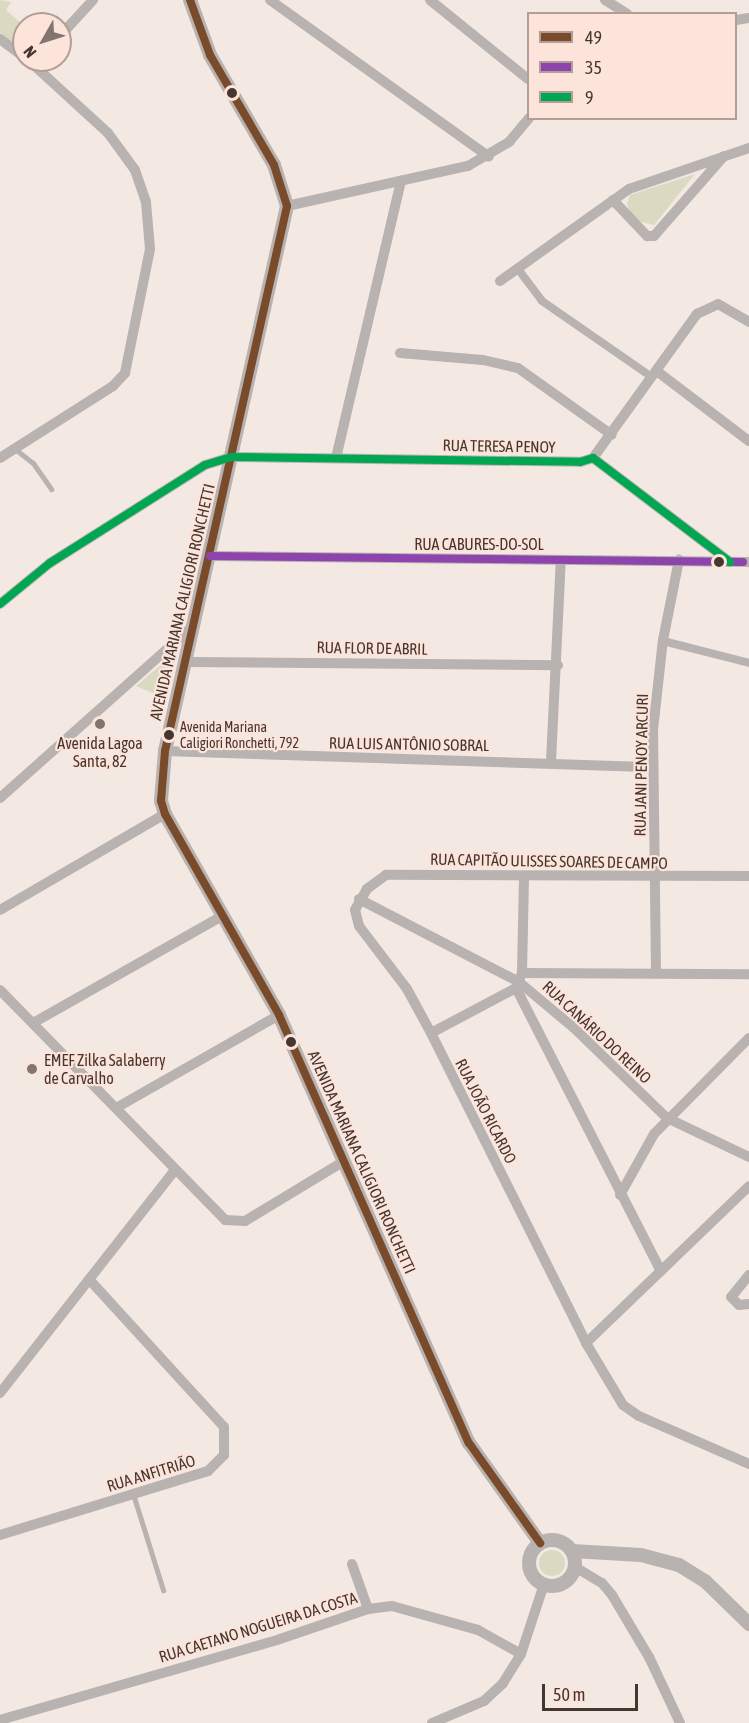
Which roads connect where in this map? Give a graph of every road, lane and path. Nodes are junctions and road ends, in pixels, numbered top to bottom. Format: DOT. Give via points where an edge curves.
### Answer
graph roads {
  1 [pos="93,0"];
  2 [pos="190,0"];
  3 [pos="270,0"];
  4 [pos="430,0"];
  5 [pos="606,0"];
  6 [pos="624,12"];
  7 [pos="72,23"];
  8 [pos="44,72"];
  9 [pos="527,78"];
  10 [pos="527,120"];
  11 [pos="749,148"];
  12 [pos="724,156"];
  13 [pos="489,157"];
  14 [pos="401,182"];
  15 [pos="613,200"];
  16 [pos="287,206"];
  17 [pos="518,269"];
  18 [pos="500,281"];
  19 [pos="749,322"];
  20 [pos="400,353"];
  21 [pos="658,372"];
  22 [pos="646,373"];
  23 [pos="612,435"];
  24 [pos="749,441"];
  25 [pos="15,449"];
  26 [pos="232,457"];
  27 [pos="0,458"];
  28 [pos="593,458"];
  29 [pos="336,459"];
  30 [pos="51,489"];
  31 [pos="210,556"];
  32 [pos="561,560"];
  33 [pos="679,560"];
  34 [pos="730,562"];
  35 [pos="749,562"];
  36 [pos="0,604"];
  37 [pos="194,625"];
  38 [pos="663,641"];
  39 [pos="185,662"];
  40 [pos="749,663"];
  41 [pos="558,665"];
  42 [pos="165,751"];
  43 [pos="551,762"];
  44 [pos="653,768"];
  45 [pos="0,798"];
  46 [pos="165,814"];
  47 [pos="749,876"];
  48 [pos="524,877"];
  49 [pos="655,878"];
  50 [pos="359,899"];
  51 [pos="0,910"];
  52 [pos="222,916"];
  53 [pos="656,972"];
  54 [pos="749,974"];
  55 [pos="519,981"];
  56 [pos="0,990"];
  57 [pos="279,1015"];
  58 [pos="33,1023"];
  59 [pos="431,1033"];
  60 [pos="749,1038"];
  61 [pos="116,1108"];
  62 [pos="667,1118"];
  63 [pos="749,1156"];
  64 [pos="344,1161"];
  65 [pos="175,1170"];
  66 [pos="749,1186"];
  67 [pos="620,1195"];
  68 [pos="661,1271"];
  69 [pos="749,1275"];
  70 [pos="89,1279"];
  71 [pos="748,1304"];
  72 [pos="586,1342"];
  73 [pos="0,1392"];
  74 [pos="749,1464"];
  75 [pos="133,1494"];
  76 [pos="0,1535"];
  77 [pos="540,1543"];
  78 [pos="572,1551"];
  79 [pos="352,1564"];
  80 [pos="575,1567"];
  81 [pos="544,1584"];
  82 [pos="163,1590"];
  83 [pos="368,1609"];
  84 [pos="749,1624"];
  85 [pos="520,1654"];
  86 [pos="4,1720"];
  87 [pos="432,1723"];
  88 [pos="680,1723"];
  1 -- 7 [label="street"];
  2 -- 16 [label="street, AVENIDA MARIANA CALIGIORI RONCHETTI" via="210,55 274,165"];
  3 -- 13 [label="street"];
  4 -- 9 [label="street"];
  5 -- 6 [label="street"];
  8 -- 25 [label="street" via="108,133 135,170 146,202 150,249 126,373 113,386"];
  10 -- 13 [label="street" via="509,142"];
  11 -- 12 [label="street"];
  12 -- 15 [label="street" via="630,189"];
  12 -- 15 [label="street" via="654,236 647,236"];
  13 -- 14 [label="street" via="450,172"];
  14 -- 16 [label="street"];
  14 -- 29 [label="street"];
  15 -- 17 [label="street"];
  16 -- 26 [label="street, AVENIDA MARIANA CALIGIORI RONCHETTI"];
  17 -- 18 [label="street"];
  17 -- 22 [label="street" via="542,301"];
  19 -- 21 [label="street" via="718,304 697,314"];
  20 -- 23 [label="street" via="483,360 518,368"];
  21 -- 23 [label="street"];
  21 -- 24 [label="street"];
  23 -- 28 [label="street"];
  25 -- 27 [label="street"];
  25 -- 30 [label="lane" via="33,463"];
  26 -- 29 [label="street, RUA TERESA PENOY"];
  26 -- 31 [label="street, AVENIDA MARIANA CALIGIORI RONCHETTI"];
  26 -- 36 [label="street, RUA TERESA PENOY" via="205,465 50,563"];
  28 -- 29 [label="street, RUA TERESA PENOY" via="580,462"];
  28 -- 34 [label="street"];
  31 -- 32 [label="street, RUA CABURES-DO-SOL"];
  31 -- 37 [label="street, AVENIDA MARIANA CALIGIORI RONCHETTI"];
  32 -- 33 [label="street, RUA CABURES-DO-SOL"];
  32 -- 41 [label="street"];
  33 -- 34 [label="street, RUA CABURES-DO-SOL"];
  33 -- 38 [label="street, RUA JANI PENOY ARCURI"];
  34 -- 35 [label="street, RUA CABURES-DO-SOL"];
  37 -- 39 [label="street, AVENIDA MARIANA CALIGIORI RONCHETTI"];
  37 -- 45 [label="street"];
  38 -- 40 [label="street"];
  38 -- 44 [label="street, RUA JANI PENOY ARCURI"];
  39 -- 41 [label="street, RUA FLOR DE ABRIL"];
  39 -- 42 [label="street, AVENIDA MARIANA CALIGIORI RONCHETTI"];
  41 -- 43 [label="street"];
  42 -- 43 [label="street, RUA LUIS ANTÔNIO SOBRAL"];
  42 -- 46 [label="street, AVENIDA MARIANA CALIGIORI RONCHETTI" via="160,792"];
  43 -- 44 [label="street, RUA LUIS ANTÔNIO SOBRAL"];
  44 -- 49 [label="street, RUA JANI PENOY ARCURI"];
  46 -- 51 [label="street"];
  46 -- 52 [label="street, AVENIDA MARIANA CALIGIORI RONCHETTI"];
  47 -- 49 [label="street, RUA CAPITÃO ULISSES SOARES DE CAMPO"];
  48 -- 49 [label="street, RUA CAPITÃO ULISSES SOARES DE CAMPO"];
  48 -- 50 [label="street, RUA CAPITÃO ULISSES SOARES DE CAMPO" via="386,875"];
  48 -- 55 [label="street"];
  49 -- 53 [label="street, RUA JANI PENOY ARCURI"];
  50 -- 55 [label="street, RUA CANÁRIO DO REINO"];
  50 -- 59 [label="street, RUA JOÃO RICARDO" via="355,910 359,926 407,989"];
  52 -- 57 [label="street, AVENIDA MARIANA CALIGIORI RONCHETTI"];
  52 -- 58 [label="street"];
  53 -- 54 [label="street"];
  53 -- 55 [label="street"];
  55 -- 59 [label="street"];
  55 -- 62 [label="street, RUA CANÁRIO DO REINO"];
  55 -- 67 [label="street"];
  56 -- 58 [label="street"];
  57 -- 61 [label="street"];
  57 -- 64 [label="street, AVENIDA MARIANA CALIGIORI RONCHETTI"];
  58 -- 61 [label="street"];
  59 -- 72 [label="street, RUA JOÃO RICARDO"];
  60 -- 62 [label="street"];
  61 -- 65 [label="street"];
  62 -- 63 [label="street, RUA CANÁRIO DO REINO"];
  62 -- 67 [label="street" via="643,1148"];
  64 -- 65 [label="street" via="254,1216 235,1223 225,1220"];
  64 -- 77 [label="street, AVENIDA MARIANA CALIGIORI RONCHETTI" via="469,1443"];
  65 -- 70 [label="street"];
  66 -- 68 [label="street"];
  67 -- 68 [label="street"];
  68 -- 72 [label="street"];
  69 -- 71 [label="street" via="731,1297 739,1305"];
  70 -- 73 [label="street"];
  70 -- 75 [label="street, RUA ANFITRIÃO" via="225,1427 224,1455 218,1464"];
  72 -- 74 [label="street, RUA JOÃO RICARDO" via="623,1405 639,1416"];
  75 -- 76 [label="street, RUA ANFITRIÃO"];
  75 -- 82 [label="lane"];
  77 -- 78 [label="street" via="558,1540"];
  77 -- 81 [label="street" via="529,1561 533,1575"];
  78 -- 80 [label="street"];
  78 -- 84 [label="street" via="641,1555 679,1565 705,1581"];
  79 -- 83 [label="street"];
  80 -- 81 [label="street" via="567,1581"];
  80 -- 88 [label="street" via="602,1583 612,1595 649,1657"];
  81 -- 85 [label="street"];
  83 -- 85 [label="street, RUA CAETANO NOGUEIRA DA COSTA" via="411,1609 478,1630"];
  83 -- 86 [label="street, RUA CAETANO NOGUEIRA DA COSTA" via="280,1639"];
  85 -- 87 [label="street" via="503,1683 484,1701"];
}
